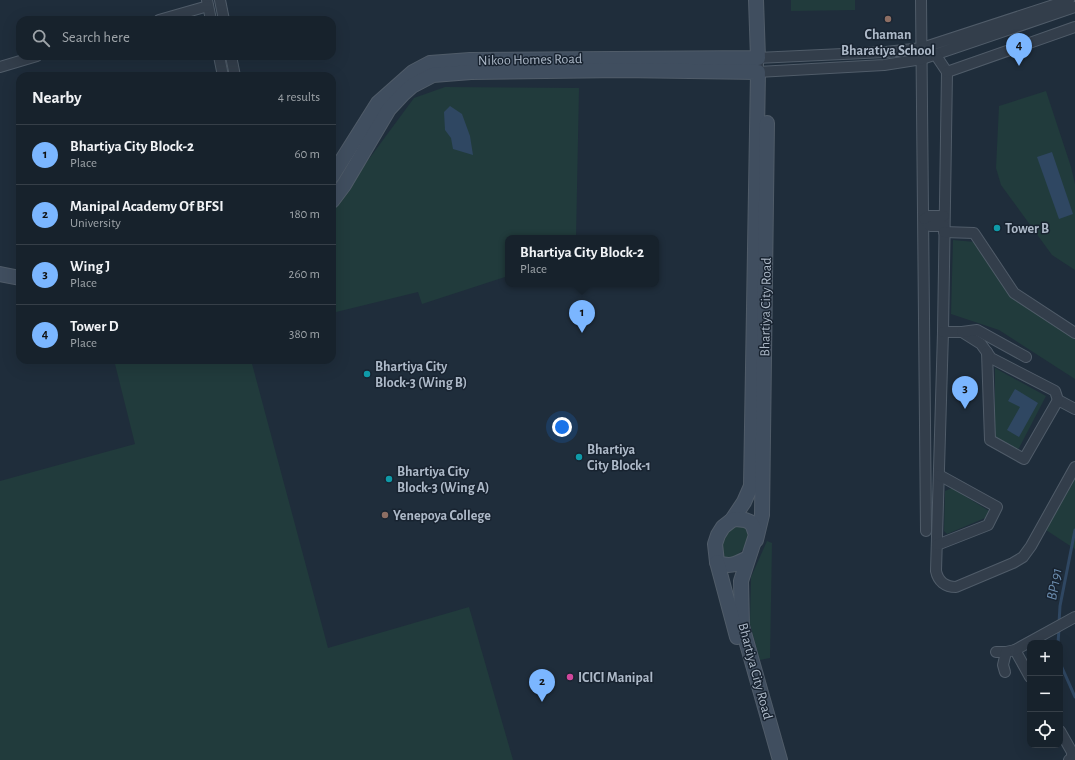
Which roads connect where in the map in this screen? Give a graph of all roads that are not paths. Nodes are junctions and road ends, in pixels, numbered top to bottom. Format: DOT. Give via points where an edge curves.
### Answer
graph roads {
  1 [pos="220,0"];
  2 [pos="756,0"];
  3 [pos="764,0"];
  4 [pos="921,0"];
  5 [pos="207,3"];
  6 [pos="1073,7"];
  7 [pos="170,16"];
  8 [pos="210,16"];
  9 [pos="223,16"];
  10 [pos="1075,28"];
  11 [pos="922,48"];
  12 [pos="935,54"];
  13 [pos="922,58"];
  14 [pos="24,60"];
  15 [pos="220,60"];
  16 [pos="232,60"];
  17 [pos="763,65"];
  18 [pos="0,67"];
  19 [pos="222,72"];
  20 [pos="234,72"];
  21 [pos="947,72"];
  22 [pos="336,170"];
  23 [pos="336,196"];
  24 [pos="924,219"];
  25 [pos="944,225"];
  26 [pos="0,274"];
  27 [pos="16,277"];
  28 [pos="943,332"];
  29 [pos="962,332"];
  30 [pos="1075,333"];
  31 [pos="987,352"];
  32 [pos="1026,357"];
  33 [pos="1058,400"];
  34 [pos="1075,409"];
  35 [pos="1075,467"];
  36 [pos="939,475"];
  37 [pos="732,520"];
  38 [pos="926,531"];
  39 [pos="756,540"];
  40 [pos="937,545"];
  41 [pos="748,558"];
  42 [pos="717,562"];
  43 [pos="1075,617"];
  44 [pos="1006,651"];
  45 [pos="1004,672"];
  46 [pos="1029,676"];
  47 [pos="1063,736"];
  48 [pos="773,760"];
  49 [pos="780,760"];
  50 [pos="1069,760"];
  1 -- 9 [label="street"];
  2 -- 17 [label="street"];
  3 -- 17 [label="street"];
  4 -- 11 [label="street"];
  5 -- 7 [label="street"];
  5 -- 8 [label="street"];
  6 -- 11 [label="street"];
  6 -- 12 [label="street"];
  10 -- 21 [label="street"];
  11 -- 13 [label="street"];
  11 -- 17 [label="street"];
  12 -- 13 [label="street"];
  12 -- 21 [label="street"];
  13 -- 17 [label="street" via="884,65"];
  13 -- 24 [label="street"];
  14 -- 18 [label="street"];
  15 -- 19 [label="street"];
  16 -- 20 [label="street"];
  17 -- 22 [label="street, Nikoo Homes Road" via="620,58 430,63 413,72 378,103"];
  17 -- 23 [label="street, Nikoo Homes Road" via="433,75 412,86 389,109"];
  17 -- 37 [label="street, Bhartiya City Road" via="751,486"];
  17 -- 39 [label="street, Bhartiya City Road" via="762,514"];
  21 -- 25 [label="street"];
  24 -- 25 [label="street" via="930,226"];
  24 -- 38 [label="street"];
  25 -- 28 [label="street"];
  25 -- 30 [label="street" via="974,233 1014,293"];
  26 -- 27 [label="street"];
  28 -- 29 [label="street"];
  28 -- 36 [label="street"];
  29 -- 31 [label="street" via="981,344"];
  29 -- 32 [label="street" via="978,330"];
  31 -- 33 [label="street" via="992,358 1055,391"];
  31 -- 33 [label="street" via="990,440 1024,459"];
  33 -- 34 [label="street"];
  35 -- 40 [label="street" via="1031,546 1018,560 951,587 943,583 937,575"];
  36 -- 40 [label="street"];
  36 -- 40 [label="street" via="997,507 988,525"];
  37 -- 39 [label="street" via="750,522 755,530"];
  37 -- 42 [label="street, Bhartiya City Road" via="721,531 715,544"];
  39 -- 41 [label="street, Bhartiya City Road"];
  41 -- 42 [label="street" via="732,565"];
  41 -- 49 [label="street, Bhartiya City Road" via="741,581 742,626"];
  42 -- 48 [label="street, Bhartiya City Road"];
  43 -- 44 [label="street"];
  44 -- 45 [label="street"];
  44 -- 46 [label="street"];
  47 -- 50 [label="street" via="1072,752 1072,758"];
}
